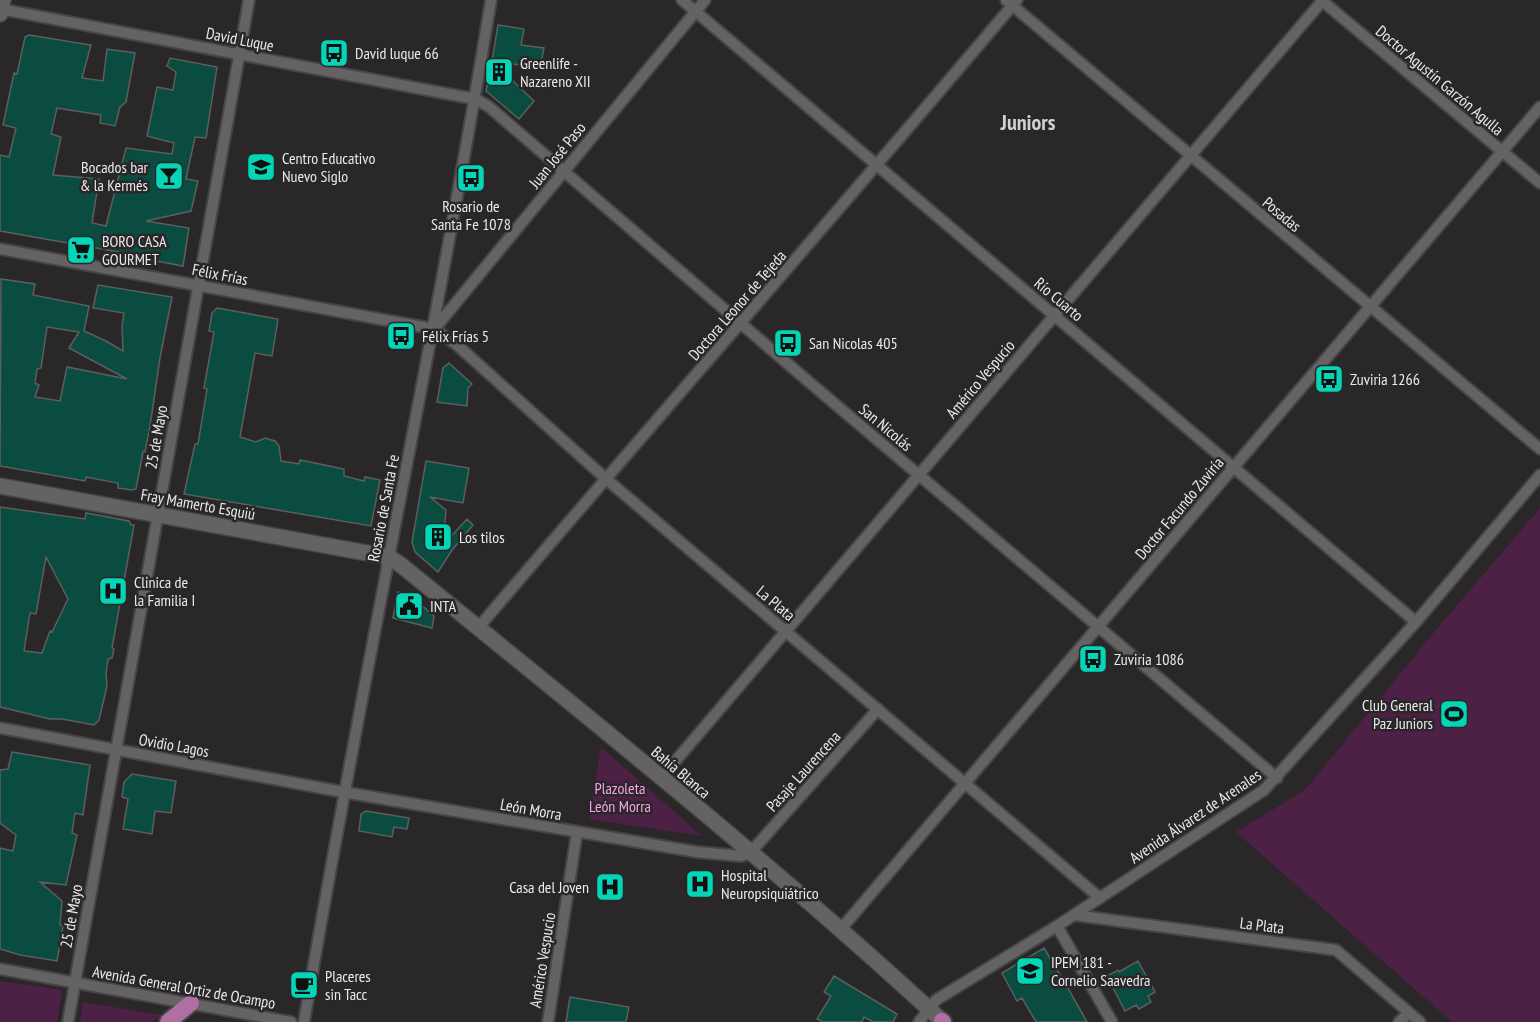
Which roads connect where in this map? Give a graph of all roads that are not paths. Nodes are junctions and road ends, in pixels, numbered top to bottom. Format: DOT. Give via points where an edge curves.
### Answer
graph roads {
  1 [pos="249,0"];
  2 [pos="491,0"];
  3 [pos="682,0"];
  4 [pos="705,0"];
  5 [pos="1322,0"];
  6 [pos="1012,2"];
  7 [pos="1,8"];
  8 [pos="695,11"];
  9 [pos="239,53"];
  10 [pos="475,99"];
  11 [pos="1540,107"];
  12 [pos="1503,152"];
  13 [pos="1190,156"];
  14 [pos="878,166"];
  15 [pos="563,170"];
  16 [pos="1540,183"];
  17 [pos="0,249"];
  18 [pos="198,285"];
  19 [pos="1369,306"];
  20 [pos="1055,315"];
  21 [pos="741,323"];
  22 [pos="434,329"];
  23 [pos="1540,449"];
  24 [pos="1234,466"];
  25 [pos="919,475"];
  26 [pos="1540,475"];
  27 [pos="605,478"];
  28 [pos="0,486"];
  29 [pos="158,515"];
  30 [pos="388,557"];
  31 [pos="1416,622"];
  32 [pos="1098,627"];
  33 [pos="478,628"];
  34 [pos="786,632"];
  35 [pos="878,709"];
  36 [pos="0,728"];
  37 [pos="116,750"];
  38 [pos="661,778"];
  39 [pos="1277,778"];
  40 [pos="966,783"];
  41 [pos="343,792"];
  42 [pos="577,832"];
  43 [pos="750,853"];
  44 [pos="1100,898"];
  45 [pos="1074,915"];
  46 [pos="1057,926"];
  47 [pos="841,929"];
  48 [pos="0,969"];
  49 [pos="75,982"];
  50 [pos="191,1003"];
  51 [pos="928,1008"];
  52 [pos="1409,1013"];
  53 [pos="68,1022"];
  54 [pos="168,1022"];
  55 [pos="291,1022"];
  56 [pos="304,1022"];
  57 [pos="548,1022"];
  58 [pos="919,1022"];
  59 [pos="943,1022"];
  60 [pos="1112,1022"];
  61 [pos="1399,1022"];
  62 [pos="1420,1022"];
  1 -- 9 [label="street, 25 de Mayo"];
  2 -- 10 [label="street, Rosario de Santa Fe"];
  3 -- 8 [label="street, Río Cuarto"];
  4 -- 8 [label="street, Juan José Paso"];
  5 -- 12 [label="street, Doctor Agustín Garzón Agulla"];
  5 -- 13 [label="street, Américo Vespucio"];
  6 -- 13 [label="street, Posadas"];
  6 -- 14 [label="street, Doctora Leonor de Tejeda"];
  7 -- 9 [label="street, David Luque"];
  8 -- 14 [label="street, Río Cuarto"];
  8 -- 15 [label="street, Juan José Paso"];
  9 -- 10 [label="street, David Luque"];
  9 -- 18 [label="street, 25 de Mayo"];
  10 -- 15 [label="street, San Nicolás"];
  10 -- 22 [label="street, Rosario de Santa Fe"];
  11 -- 12 [label="street, Doctor Facundo Zuviría"];
  12 -- 16 [label="street, Doctor Agustín Garzón Agulla"];
  12 -- 19 [label="street, Doctor Facundo Zuviría"];
  13 -- 19 [label="street, Posadas"];
  13 -- 20 [label="street, Américo Vespucio"];
  14 -- 20 [label="street, Río Cuarto"];
  14 -- 21 [label="street, Doctora Leonor de Tejeda"];
  15 -- 21 [label="street, San Nicolás"];
  15 -- 22 [label="street, Juan José Paso"];
  17 -- 18 [label="street, Félix Frías"];
  18 -- 22 [label="street, Félix Frías"];
  18 -- 29 [label="street, 25 de Mayo"];
  19 -- 23 [label="street, Posadas"];
  19 -- 24 [label="street, Doctor Facundo Zuviría"];
  20 -- 24 [label="street, Río Cuarto"];
  20 -- 25 [label="street, Américo Vespucio"];
  21 -- 25 [label="street, San Nicolás"];
  21 -- 27 [label="street, Doctora Leonor de Tejeda"];
  22 -- 27 [label="street, La Plata" via="457,345"];
  22 -- 30 [label="street, Rosario de Santa Fe"];
  24 -- 31 [label="street, Río Cuarto"];
  24 -- 32 [label="street, Doctor Facundo Zuviría"];
  25 -- 32 [label="street, San Nicolás"];
  25 -- 34 [label="street, Américo Vespucio"];
  26 -- 31 [label="street, Avenida Álvarez de Arenales"];
  27 -- 33 [label="street, Doctora Leonor de Tejeda"];
  27 -- 34 [label="street, La Plata"];
  28 -- 29 [label="street, Fray Mamerto Esquiú"];
  29 -- 30 [label="street, Fray Mamerto Esquiú"];
  29 -- 37 [label="street, 25 de Mayo"];
  30 -- 33 [label="street, Bahía Blanca"];
  30 -- 41 [label="street, Rosario de Santa Fe"];
  31 -- 39 [label="street, Avenida Álvarez de Arenales"];
  32 -- 39 [label="street, San Nicolás"];
  32 -- 40 [label="street, Doctor Facundo Zuviría"];
  33 -- 38 [label="street, Bahía Blanca"];
  34 -- 35 [label="street, La Plata"];
  34 -- 38 [label="street, Américo Vespucio"];
  35 -- 40 [label="street, La Plata"];
  35 -- 43 [label="street, Pasaje Laurencena"];
  36 -- 37 [label="street, Ovidio Lagos"];
  37 -- 41 [label="street, Ovidio Lagos"];
  37 -- 49 [label="street, 25 de Mayo"];
  38 -- 43 [label="street, Bahía Blanca"];
  39 -- 44 [label="street, Avenida Álvarez de Arenales"];
  40 -- 44 [label="street, La Plata"];
  40 -- 47 [label="street, Doctor Facundo Zuviría"];
  41 -- 42 [label="street, León Morra"];
  41 -- 56 [label="street, Rosario de Santa Fe"];
  42 -- 43 [label="street, León Morra" via="713,854"];
  42 -- 57 [label="street, Américo Vespucio"];
  43 -- 47 [label="street, Bahía Blanca"];
  44 -- 45 [label="street, Avenida Álvarez de Arenales"];
  45 -- 46 [label="street, Avenida Álvarez de Arenales"];
  45 -- 52 [label="street, La Plata" via="1336,950"];
  46 -- 51 [label="street, Avenida Álvarez de Arenales"];
  46 -- 60 [label="street"];
  47 -- 51 [label="street, Bahía Blanca"];
  48 -- 49 [label="street, Avenida General Ortiz de Ocampo"];
  49 -- 50 [label="street, Avenida General Ortiz de Ocampo"];
  49 -- 53 [label="street, 25 de Mayo"];
  50 -- 54 [label="main road"];
  50 -- 55 [label="street, Avenida General Ortiz de Ocampo"];
  51 -- 58 [label="street, Avenida Álvarez de Arenales"];
  51 -- 59 [label="street, Bahía Blanca"];
  52 -- 61 [label="street"];
  52 -- 62 [label="street, La Plata"];
}
